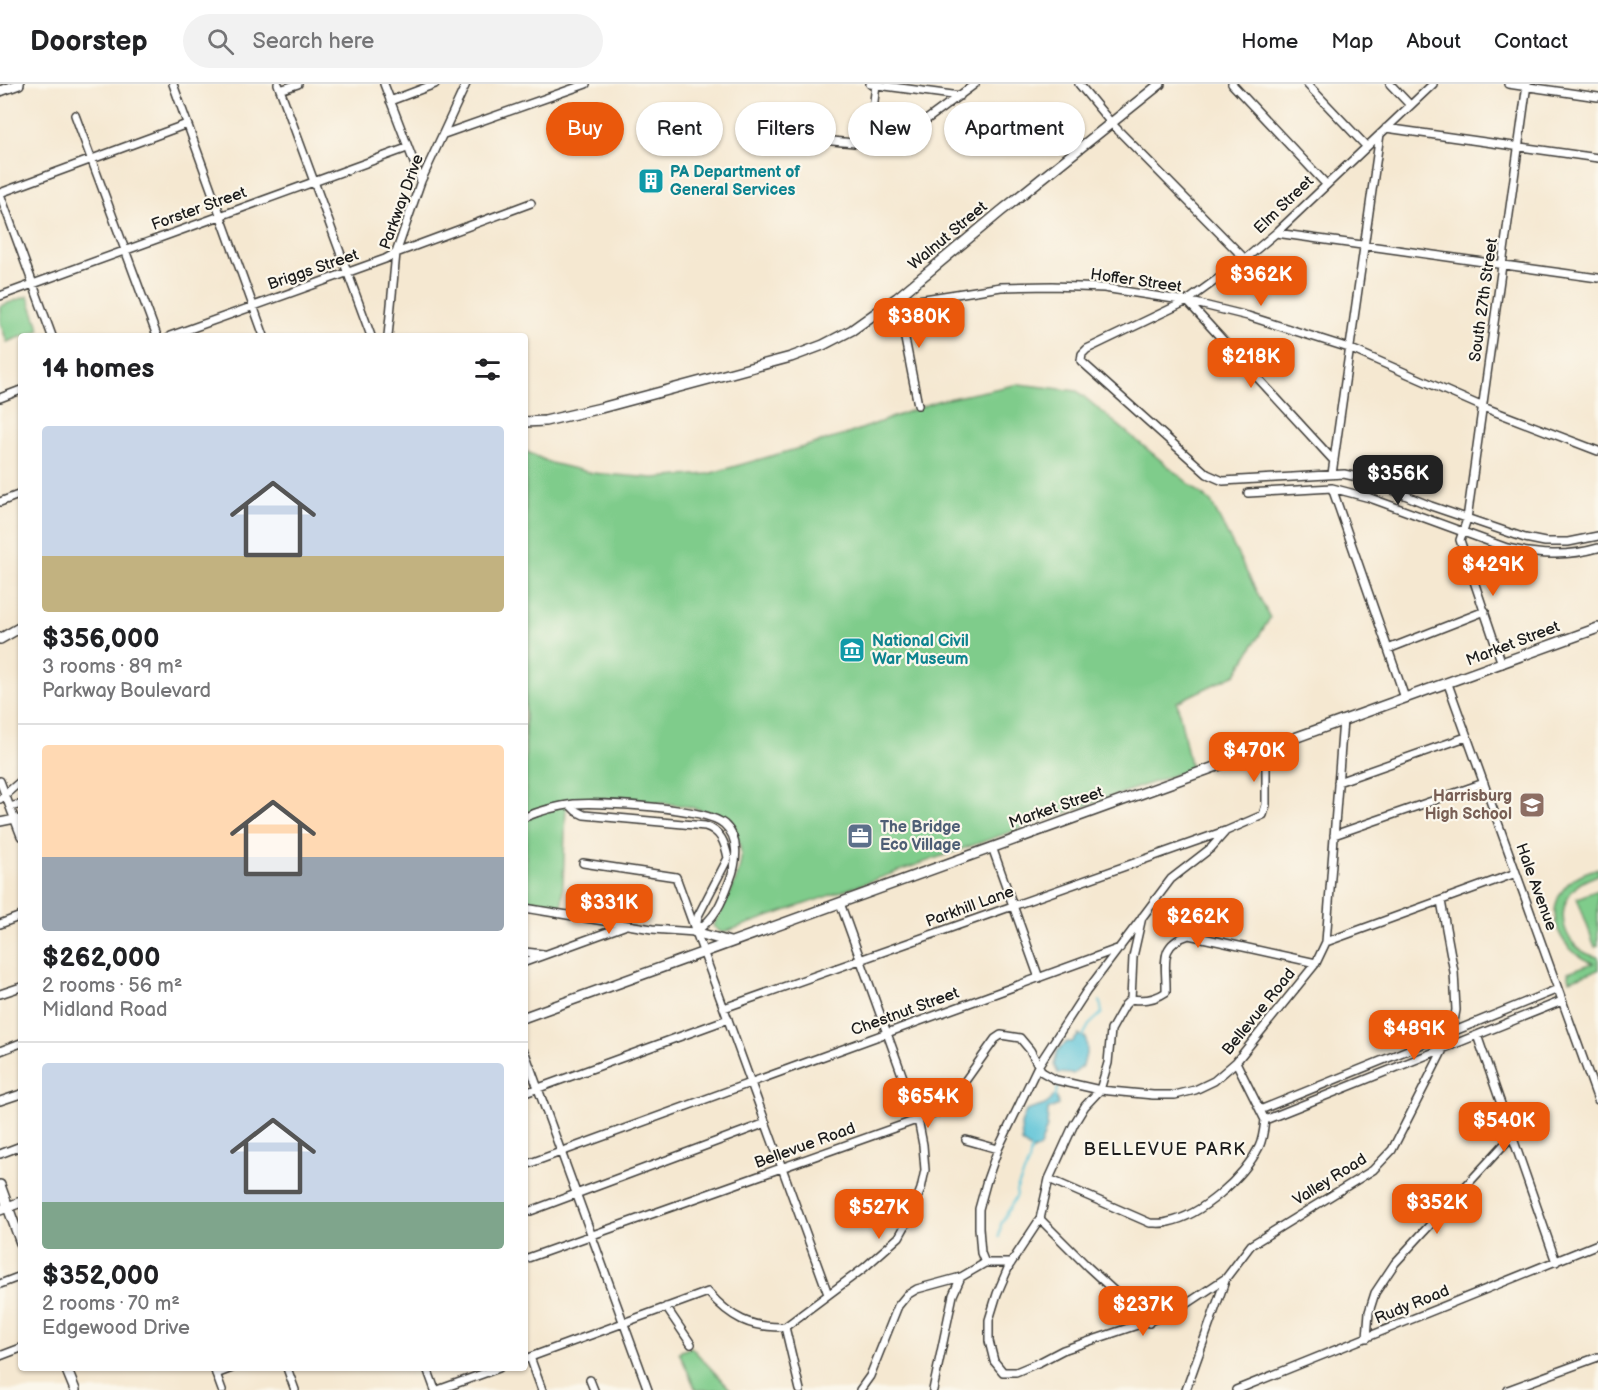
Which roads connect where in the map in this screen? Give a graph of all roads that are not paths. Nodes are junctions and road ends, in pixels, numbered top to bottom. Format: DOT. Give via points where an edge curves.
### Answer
graph roads {
  1 [pos="19,84"];
  2 [pos="173,84"];
  3 [pos="298,84"];
  4 [pos="384,84"];
  5 [pos="435,84"];
  6 [pos="466,84"];
  7 [pos="586,84"];
  8 [pos="870,84"];
  9 [pos="875,84"];
  10 [pos="975,84"];
  11 [pos="1079,84"];
  12 [pos="1160,84"];
  13 [pos="1232,84"];
  14 [pos="1307,84"];
  15 [pos="1390,84"];
  16 [pos="1433,84"];
  17 [pos="1508,84"];
  18 [pos="1527,85"];
  19 [pos="279,87"];
  20 [pos="0,91"];
  21 [pos="960,96"];
  22 [pos="1598,97"];
  23 [pos="390,101"];
  24 [pos="873,102"];
  25 [pos="1410,105"];
  26 [pos="75,114"];
  27 [pos="932,116"];
  28 [pos="187,124"];
  29 [pos="1112,124"];
  30 [pos="1386,128"];
  31 [pos="444,134"];
  32 [pos="1380,134"];
  33 [pos="1366,146"];
  34 [pos="1519,147"];
  35 [pos="408,148"];
  36 [pos="1598,158"];
  37 [pos="92,159"];
  38 [pos="421,181"];
  39 [pos="314,182"];
  40 [pos="1326,184"];
  41 [pos="0,194"];
  42 [pos="531,203"];
  43 [pos="220,216"];
  44 [pos="1276,233"];
  45 [pos="1364,245"];
  46 [pos="125,250"];
  47 [pos="396,253"];
  48 [pos="1245,259"];
  49 [pos="1503,264"];
  50 [pos="348,272"];
  51 [pos="1598,278"];
  52 [pos="33,284"];
  53 [pos="0,296"];
  54 [pos="897,298"];
  55 [pos="1187,301"];
  56 [pos="253,306"];
  57 [pos="51,333"];
  58 [pos="156,333"];
  59 [pos="178,333"];
  60 [pos="263,333"];
  61 [pos="370,333"];
  62 [pos="388,333"];
  63 [pos="1349,348"];
  64 [pos="18,391"];
  65 [pos="0,398"];
  66 [pos="918,405"];
  67 [pos="1483,407"];
  68 [pos="528,422"];
  69 [pos="1598,450"];
  70 [pos="1334,461"];
  71 [pos="1332,474"];
  72 [pos="1332,489"];
  73 [pos="1248,493"];
  74 [pos="18,495"];
  75 [pos="0,502"];
  76 [pos="1467,519"];
  77 [pos="1462,532"];
  78 [pos="1598,536"];
  79 [pos="1598,548"];
  80 [pos="1485,611"];
  81 [pos="1598,628"];
  82 [pos="18,629"];
  83 [pos="0,639"];
  84 [pos="1388,649"];
  85 [pos="1502,664"];
  86 [pos="1448,684"];
  87 [pos="1405,698"];
  88 [pos="1343,720"];
  89 [pos="1466,737"];
  90 [pos="1266,750"];
  91 [pos="0,781"];
  92 [pos="1338,782"];
  93 [pos="1484,783"];
  94 [pos="18,784"];
  95 [pos="3,797"];
  96 [pos="18,805"];
  97 [pos="570,805"];
  98 [pos="10,807"];
  99 [pos="528,816"];
  100 [pos="18,820"];
  101 [pos="0,822"];
  102 [pos="1226,831"];
  103 [pos="1334,835"];
  104 [pos="992,847"];
  105 [pos="583,864"];
  106 [pos="1516,873"];
  107 [pos="1441,901"];
  108 [pos="840,903"];
  109 [pos="1013,905"];
  110 [pos="528,909"];
  111 [pos="18,917"];
  112 [pos="1142,917"];
  113 [pos="0,924"];
  114 [pos="626,925"];
  115 [pos="695,932"];
  116 [pos="730,942"];
  117 [pos="1326,942"];
  118 [pos="1120,948"];
  119 [pos="528,952"];
  120 [pos="703,952"];
  121 [pos="545,955"];
  122 [pos="528,961"];
  123 [pos="861,961"];
  124 [pos="1316,963"];
  125 [pos="1039,978"];
  126 [pos="18,988"];
  127 [pos="1558,989"];
  128 [pos="0,994"];
  129 [pos="1131,999"];
  130 [pos="1562,1001"];
  131 [pos="724,1008"];
  132 [pos="528,1016"];
  133 [pos="728,1019"];
  134 [pos="888,1032"];
  135 [pos="1452,1032"];
  136 [pos="1477,1035"];
  137 [pos="18,1045"];
  138 [pos="1444,1049"];
  139 [pos="0,1051"];
  140 [pos="528,1061"];
  141 [pos="1236,1062"];
  142 [pos="1038,1066"];
  143 [pos="751,1082"];
  144 [pos="538,1088"];
  145 [pos="1100,1090"];
  146 [pos="528,1092"];
  147 [pos="18,1095"];
  148 [pos="1598,1100"];
  149 [pos="0,1101"];
  150 [pos="1260,1110"];
  151 [pos="918,1119"];
  152 [pos="1265,1120"];
  153 [pos="766,1123"];
  154 [pos="1511,1137"];
  155 [pos="966,1140"];
  156 [pos="18,1147"];
  157 [pos="998,1149"];
  158 [pos="561,1152"];
  159 [pos="0,1154"];
  160 [pos="528,1164"];
  161 [pos="783,1168"];
  162 [pos="1049,1179"];
  163 [pos="0,1185"];
  164 [pos="577,1194"];
  165 [pos="4,1208"];
  166 [pos="528,1212"];
  167 [pos="1040,1219"];
  168 [pos="592,1235"];
  169 [pos="18,1238"];
  170 [pos="1598,1244"];
  171 [pos="528,1259"];
  172 [pos="1556,1262"];
  173 [pos="985,1263"];
  174 [pos="1011,1263"];
  175 [pos="18,1277"];
  176 [pos="962,1277"];
  177 [pos="1226,1278"];
  178 [pos="0,1284"];
  179 [pos="828,1294"];
  180 [pos="666,1307"];
  181 [pos="624,1323"];
  182 [pos="1149,1323"];
  183 [pos="785,1327"];
  184 [pos="1367,1338"];
  185 [pos="691,1344"];
  186 [pos="18,1349"];
  187 [pos="0,1356"];
  188 [pos="1598,1357"];
  189 [pos="528,1358"];
  190 [pos="528,1360"];
  191 [pos="67,1371"];
  192 [pos="215,1371"];
  193 [pos="288,1371"];
  194 [pos="428,1371"];
  195 [pos="491,1371"];
  196 [pos="590,1380"];
  197 [pos="75,1390"];
  198 [pos="222,1390"];
  199 [pos="295,1390"];
  200 [pos="437,1390"];
  201 [pos="542,1390"];
  202 [pos="594,1390"];
  203 [pos="648,1390"];
  204 [pos="800,1390"];
  205 [pos="860,1390"];
  206 [pos="933,1390"];
  207 [pos="1186,1390"];
  208 [pos="1236,1390"];
  209 [pos="1508,1390"];
  1 -- 20 [label="main road"];
  2 -- 28 [label="street"];
  3 -- 19 [label="street"];
  4 -- 23 [label="street"];
  5 -- 23 [label="street"];
  6 -- 31 [label="street, Parkway Drive"];
  7 -- 31 [label="street"];
  8 -- 9 [label="street"];
  9 -- 21 [label="street"];
  9 -- 24 [label="street"];
  10 -- 21 [label="street"];
  11 -- 29 [label="street"];
  12 -- 29 [label="main road, Walnut Street"];
  13 -- 40 [label="street"];
  14 -- 33 [label="street"];
  15 -- 25 [label="street"];
  16 -- 25 [label="street, Elm Street"];
  17 -- 18 [label="street"];
  18 -- 22 [label="street"];
  18 -- 34 [label="street, South 27th Street"];
  19 -- 39 [label="street"];
  21 -- 27 [label="street"];
  23 -- 35 [label="street"];
  25 -- 30 [label="street, Elm Street"];
  26 -- 37 [label="street"];
  28 -- 37 [label="street"];
  28 -- 43 [label="street"];
  29 -- 48 [label="street"];
  29 -- 54 [label="main road, Walnut Street"];
  30 -- 32 [label="street, Elm Street"];
  30 -- 34 [label="street"];
  31 -- 38 [label="street, Parkway Drive"];
  32 -- 33 [label="street, Elm Street"];
  32 -- 45 [label="street"];
  33 -- 40 [label="street, Elm Street"];
  34 -- 36 [label="street"];
  34 -- 49 [label="street, South 27th Street"];
  35 -- 38 [label="street"];
  35 -- 39 [label="street, Forster Street"];
  37 -- 41 [label="street"];
  37 -- 46 [label="street"];
  38 -- 47 [label="street, Parkway Drive"];
  39 -- 43 [label="street, Forster Street"];
  39 -- 50 [label="street"];
  40 -- 44 [label="street, Elm Street"];
  41 -- 52 [label="street"];
  42 -- 47 [label="street, Briggs Street"];
  43 -- 46 [label="street, Forster Street"];
  43 -- 56 [label="street"];
  44 -- 45 [label="street"];
  44 -- 48 [label="street, Elm Street"];
  45 -- 49 [label="street"];
  45 -- 63 [label="street"];
  46 -- 52 [label="street, Forster Street"];
  46 -- 58 [label="street"];
  47 -- 50 [label="street, Briggs Street"];
  47 -- 62 [label="street, Parkway Drive"];
  48 -- 55 [label="street, Elm Street"];
  49 -- 51 [label="street"];
  49 -- 67 [label="street, South 27th Street"];
  50 -- 56 [label="street, Briggs Street"];
  50 -- 61 [label="street"];
  52 -- 53 [label="street, Forster Street"];
  52 -- 57 [label="street"];
  54 -- 55 [label="street, Hoffer Street" via="918,300 1001,287 1052,286 1104,288"];
  54 -- 66 [label="street"];
  54 -- 68 [label="main road, Walnut Street" via="852,330 791,357 601,408"];
  55 -- 63 [label="street, Hoffer Street"];
  55 -- 70 [label="street"];
  55 -- 71 [label="street, Elm Street" via="1088,349 1081,362 1215,479"];
  56 -- 59 [label="street, Briggs Street"];
  56 -- 60 [label="street"];
  63 -- 67 [label="street, Hoffer Street"];
  63 -- 70 [label="street"];
  64 -- 65 [label="street"];
  67 -- 69 [label="street, Hoffer Street"];
  67 -- 76 [label="street, South 27th Street"];
  70 -- 71 [label="street"];
  71 -- 76 [label="street" via="1366,479"];
  72 -- 73 [label="street"];
  72 -- 77 [label="street" via="1370,498"];
  72 -- 84 [label="street"];
  74 -- 75 [label="street"];
  76 -- 77 [label="street, South 27th Street"];
  76 -- 78 [label="street" via="1545,542"];
  77 -- 79 [label="street" via="1527,553 1566,555"];
  77 -- 80 [label="street" via="1460,540"];
  80 -- 84 [label="street"];
  80 -- 85 [label="street"];
  81 -- 85 [label="main road, Market Street"];
  82 -- 83 [label="main road"];
  84 -- 87 [label="street"];
  85 -- 86 [label="main road, Market Street"];
  86 -- 87 [label="main road, Market Street"];
  86 -- 89 [label="street, Hale Avenue"];
  87 -- 88 [label="main road, Market Street"];
  88 -- 90 [label="main road, Market Street"];
  88 -- 92 [label="street, Bellevue Road"];
  89 -- 92 [label="street"];
  89 -- 93 [label="street, Hale Avenue"];
  90 -- 102 [label="street" via="1263,815"];
  90 -- 104 [label="main road, Market Street"];
  91 -- 95 [label="street"];
  92 -- 103 [label="street, Bellevue Road"];
  93 -- 103 [label="street"];
  93 -- 106 [label="street, Hale Avenue"];
  94 -- 95 [label="street"];
  95 -- 98 [label="street"];
  96 -- 98 [label="street"];
  97 -- 99 [label="street"];
  97 -- 115 [label="street" via="584,815 714,829 723,839 728,858 698,916"];
  97 -- 115 [label="street" via="669,809 723,824 735,842 736,860 723,900 709,922"];
  98 -- 100 [label="street"];
  100 -- 101 [label="street"];
  102 -- 109 [label="street, Parkhill Lane"];
  102 -- 112 [label="street" via="1172,879"];
  103 -- 117 [label="street, Bellevue Road"];
  104 -- 108 [label="main road, Market Street"];
  104 -- 109 [label="street"];
  105 -- 115 [label="street" via="676,878"];
  106 -- 107 [label="street"];
  106 -- 127 [label="street, Hale Avenue"];
  107 -- 117 [label="street"];
  107 -- 135 [label="street, Valley Road" via="1454,972 1456,1010"];
  108 -- 116 [label="main road, Market Street"];
  108 -- 123 [label="street"];
  109 -- 123 [label="street, Parkhill Lane"];
  109 -- 125 [label="street"];
  110 -- 114 [label="street"];
  111 -- 113 [label="street"];
  112 -- 118 [label="street"];
  112 -- 129 [label="street" via="1133,957"];
  114 -- 115 [label="street"];
  114 -- 121 [label="street"];
  115 -- 116 [label="main road"];
  115 -- 120 [label="street"];
  116 -- 120 [label="main road, Market Street"];
  117 -- 124 [label="street, Bellevue Road"];
  118 -- 125 [label="street, Chestnut Street"];
  118 -- 142 [label="street"];
  119 -- 121 [label="street"];
  120 -- 131 [label="street"];
  120 -- 132 [label="main road, Market Street"];
  121 -- 122 [label="street"];
  123 -- 131 [label="street, Parkhill Lane"];
  123 -- 134 [label="street"];
  124 -- 129 [label="street" via="1189,935 1176,939 1168,948 1164,958 1166,992 1140,1001"];
  124 -- 141 [label="street, Bellevue Road"];
  125 -- 134 [label="street, Chestnut Street"];
  126 -- 128 [label="street"];
  127 -- 130 [label="street, Hale Avenue"];
  127 -- 135 [label="street"];
  129 -- 145 [label="street" via="1111,1030"];
  130 -- 136 [label="street"];
  130 -- 148 [label="street, Hale Avenue"];
  131 -- 133 [label="street"];
  133 -- 143 [label="street"];
  133 -- 144 [label="street"];
  134 -- 143 [label="street, Chestnut Street"];
  134 -- 151 [label="street"];
  135 -- 138 [label="street, Valley Road"];
  135 -- 150 [label="street"];
  136 -- 138 [label="street"];
  136 -- 154 [label="street"];
  137 -- 139 [label="street"];
  138 -- 152 [label="street"];
  138 -- 177 [label="street, Valley Road" via="1384,1160 1251,1245"];
  140 -- 144 [label="street"];
  141 -- 145 [label="street, Bellevue Road" via="1214,1081 1175,1095"];
  141 -- 150 [label="street"];
  142 -- 145 [label="street, Bellevue Road" via="1045,1076"];
  142 -- 151 [label="street, Bellevue Road" via="1020,1038 1001,1035 939,1112"];
  142 -- 157 [label="street"];
  143 -- 153 [label="street"];
  143 -- 158 [label="street, Chestnut Street"];
  144 -- 146 [label="street"];
  144 -- 158 [label="street"];
  145 -- 162 [label="street" via="1074,1124"];
  147 -- 149 [label="street"];
  150 -- 152 [label="street"];
  151 -- 161 [label="street, Bellevue Road"];
  151 -- 179 [label="street" via="925,1170 909,1219 891,1246"];
  152 -- 162 [label="street" via="1260,1146 1247,1166 1208,1204 1168,1223 1150,1222"];
  153 -- 161 [label="street"];
  153 -- 164 [label="street"];
  154 -- 172 [label="street"];
  154 -- 184 [label="street" via="1395,1263 1375,1293"];
  155 -- 157 [label="street"];
  156 -- 159 [label="street"];
  157 -- 173 [label="street" via="979,1209"];
  158 -- 160 [label="street, Chestnut Street"];
  158 -- 164 [label="street"];
  161 -- 168 [label="street, Bellevue Road"];
  161 -- 179 [label="street"];
  162 -- 167 [label="street"];
  163 -- 165 [label="main road"];
  164 -- 166 [label="street"];
  164 -- 168 [label="street"];
  165 -- 169 [label="main road"];
  167 -- 174 [label="street"];
  167 -- 182 [label="street"];
  168 -- 171 [label="street, Bellevue Road"];
  168 -- 181 [label="street"];
  170 -- 172 [label="street, Rudy Road"];
  172 -- 184 [label="street, Rudy Road"];
  173 -- 174 [label="street"];
  173 -- 176 [label="street"];
  174 -- 182 [label="street" via="989,1320 994,1361 1003,1372 1016,1372 1063,1350"];
  175 -- 178 [label="street"];
  176 -- 205 [label="street" via="907,1295 898,1306 870,1376"];
  176 -- 206 [label="street" via="953,1295"];
  177 -- 182 [label="street" via="1173,1313"];
  177 -- 207 [label="street, Valley Road"];
  179 -- 183 [label="street"];
  180 -- 181 [label="street"];
  180 -- 183 [label="street" via="708,1292 735,1317 769,1327"];
  180 -- 185 [label="street"];
  181 -- 189 [label="street"];
  181 -- 203 [label="street"];
  183 -- 204 [label="street"];
  184 -- 208 [label="street, Rudy Road"];
  186 -- 187 [label="street"];
  188 -- 209 [label="street"];
  190 -- 201 [label="street"];
  191 -- 197 [label="main road"];
  192 -- 198 [label="street"];
  193 -- 199 [label="street"];
  194 -- 200 [label="street"];
  195 -- 200 [label="street"];
  196 -- 202 [label="street"];
}
